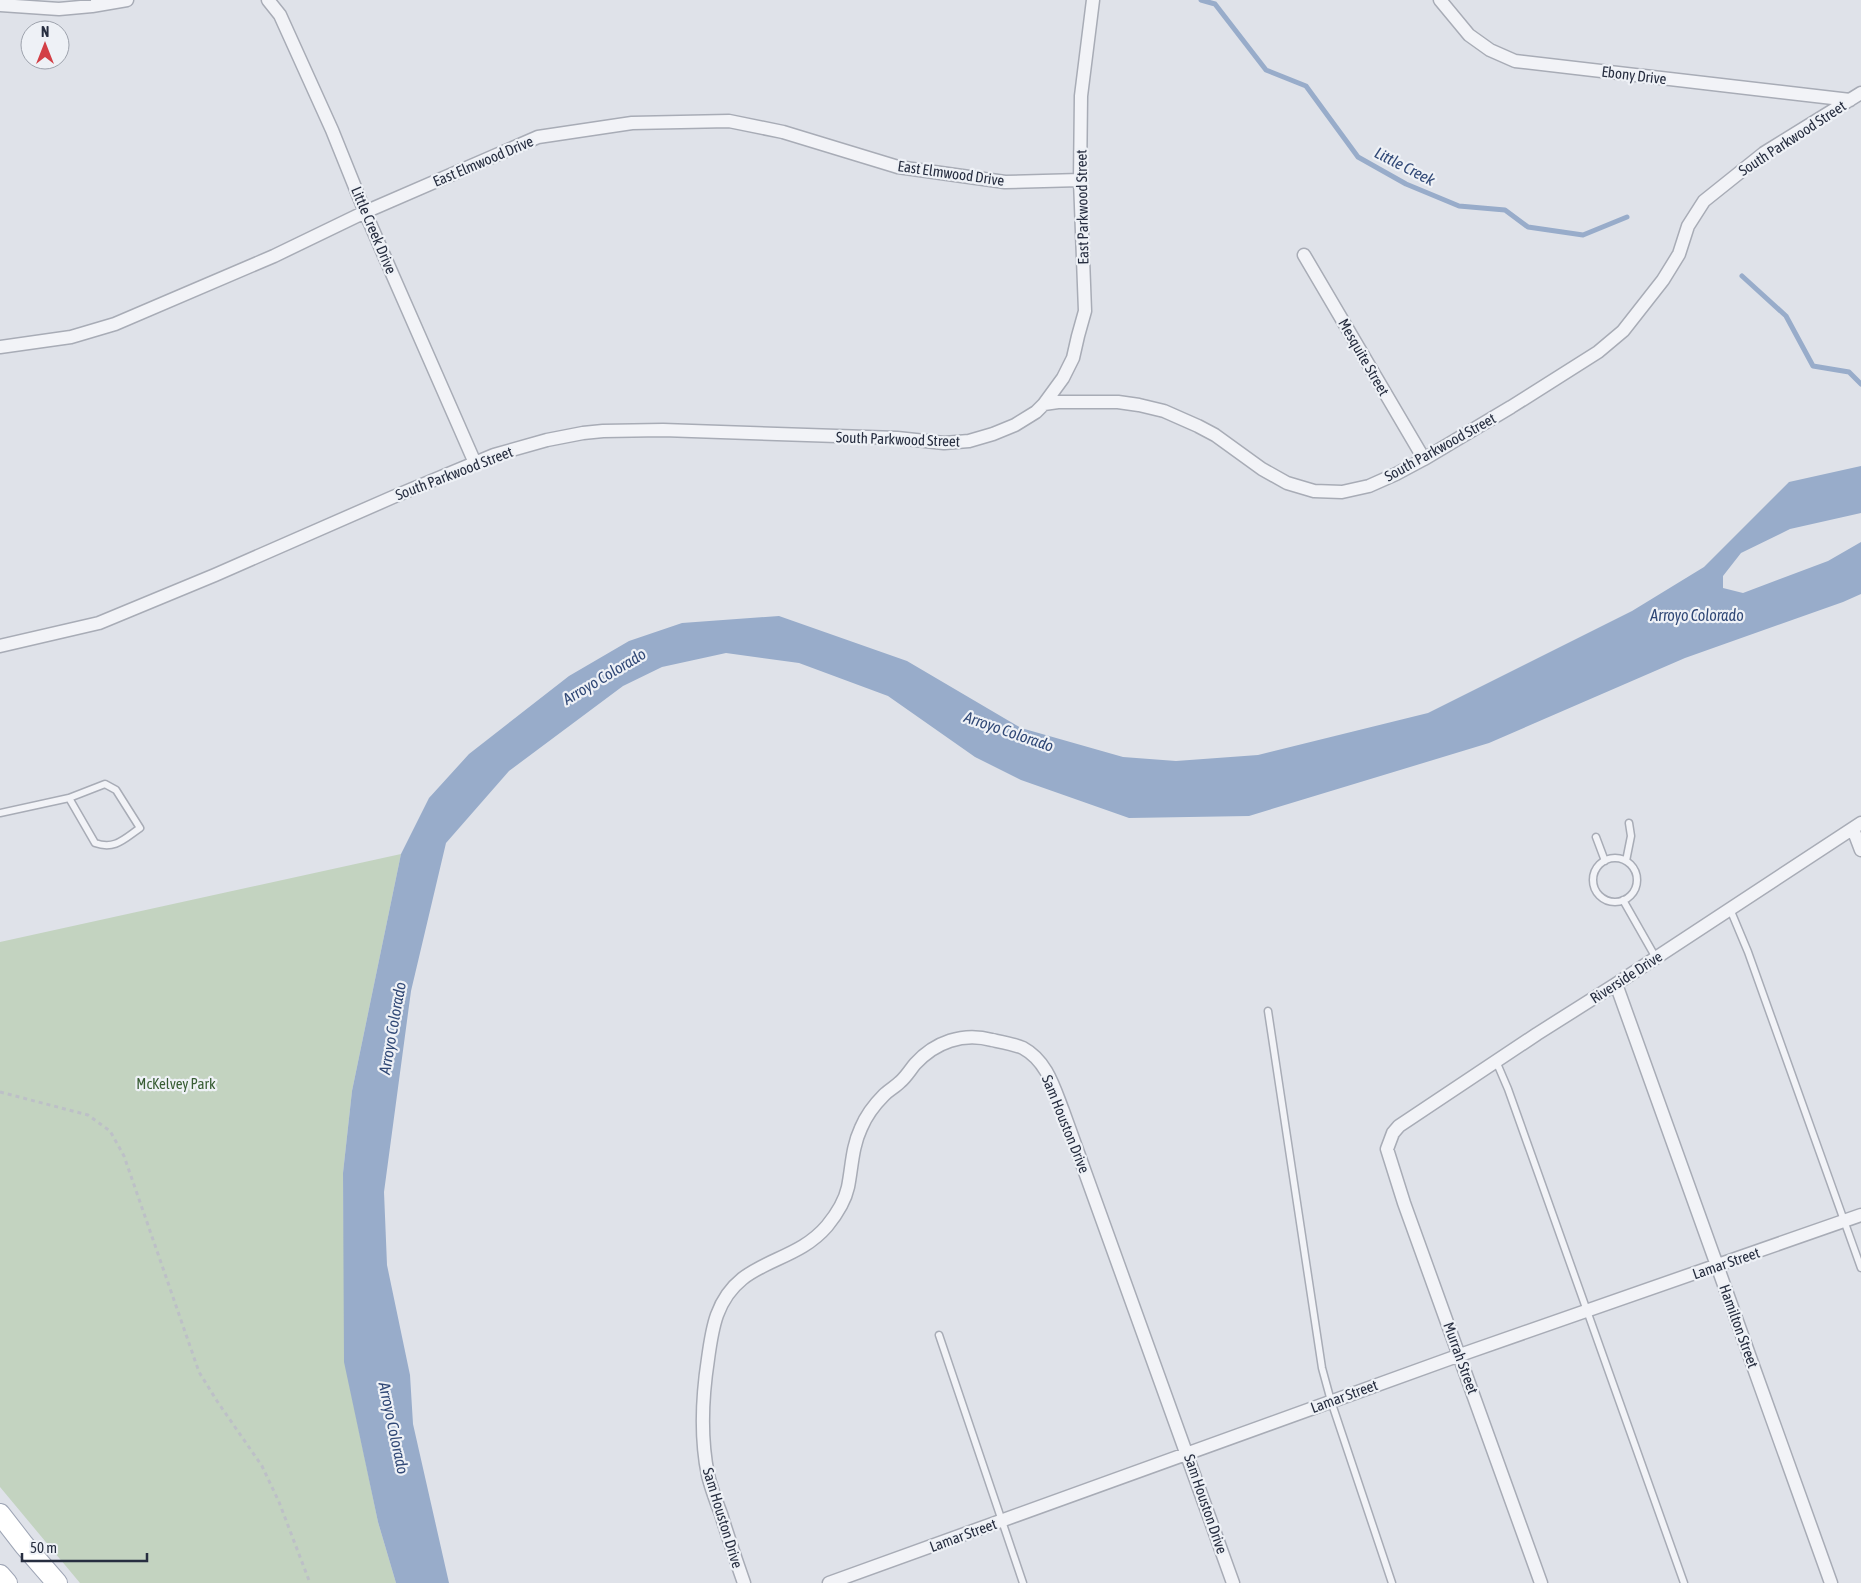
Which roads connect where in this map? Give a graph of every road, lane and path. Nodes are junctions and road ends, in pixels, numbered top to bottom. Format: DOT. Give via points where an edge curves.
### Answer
graph roads {
  1 [pos="127,0"];
  2 [pos="268,0"];
  3 [pos="1093,0"];
  4 [pos="1440,0"];
  5 [pos="0,5"];
  6 [pos="1856,96"];
  7 [pos="1080,180"];
  8 [pos="365,212"];
  9 [pos="1304,255"];
  10 [pos="0,347"];
  11 [pos="1044,404"];
  12 [pos="1424,459"];
  13 [pos="475,463"];
  14 [pos="0,646"];
  15 [pos="69,798"];
  16 [pos="0,813"];
  17 [pos="1629,823"];
  18 [pos="1857,826"];
  19 [pos="1596,837"];
  20 [pos="1861,850"];
  21 [pos="1605,861"];
  22 [pos="1626,861"];
  23 [pos="1623,900"];
  24 [pos="1730,909"];
  25 [pos="1656,958"];
  26 [pos="1616,984"];
  27 [pos="1268,1011"];
  28 [pos="1496,1061"];
  29 [pos="0,1092"];
  30 [pos="1393,1133"];
  31 [pos="1861,1215"];
  32 [pos="1844,1221"];
  33 [pos="1717,1266"];
  34 [pos="1861,1268"];
  35 [pos="1587,1311"];
  36 [pos="939,1335"];
  37 [pos="1460,1355"];
  38 [pos="1331,1401"];
  39 [pos="1188,1452"];
  40 [pos="0,1514"];
  41 [pos="1002,1521"];
  42 [pos="0,1575"];
  43 [pos="7,1583"];
  44 [pos="57,1583"];
  45 [pos="310,1583"];
  46 [pos="744,1583"];
  47 [pos="829,1583"];
  48 [pos="1023,1583"];
  49 [pos="1233,1583"];
  50 [pos="1392,1583"];
  51 [pos="1541,1583"];
  52 [pos="1684,1583"];
  53 [pos="1831,1583"];
  1 -- 5 [label="street" via="59,9"];
  2 -- 8 [label="street, Little Creek Drive" via="280,15"];
  3 -- 7 [label="street, East Parkwood Street" via="1081,96"];
  4 -- 6 [label="street, Ebony Drive" via="1469,35 1514,61"];
  6 -- 12 [label="street, South Parkwood Street" via="1764,153 1704,201 1688,226 1680,254 1623,331 1590,357"];
  7 -- 8 [label="street, East Elmwood Drive" via="1005,182 898,167 783,132 729,121 632,123 538,137"];
  7 -- 11 [label="street, East Parkwood Street" via="1085,311 1073,358"];
  8 -- 10 [label="street, East Elmwood Drive" via="274,256 115,324 71,337"];
  8 -- 13 [label="street, Little Creek Drive"];
  9 -- 12 [label="street, Mesquite Street"];
  11 -- 12 [label="street, South Parkwood Street" via="1100,401 1140,405 1164,412 1215,435 1262,470 1287,483 1314,491 1342,492 1370,486"];
  11 -- 13 [label="street, South Parkwood Street" via="1015,425 969,441 944,443 897,438 603,431 547,440"];
  13 -- 14 [label="street, South Parkwood Street" via="99,623"];
  15 -- 15 [label="lane" via="105,784 116,790 140,828 115,845 95,843"];
  15 -- 16 [label="lane"];
  17 -- 22 [label="lane" via="1631,836"];
  18 -- 20 [label="street"];
  18 -- 24 [label="street, Riverside Drive"];
  19 -- 21 [label="lane"];
  21 -- 22 [label="lane" via="1612,858"];
  21 -- 23 [label="lane" via="1596,871 1594,885 1602,897 1616,902"];
  22 -- 23 [label="lane" via="1635,870 1637,884 1630,896"];
  23 -- 25 [label="lane"];
  24 -- 25 [label="street, Riverside Drive"];
  24 -- 32 [label="lane"];
  25 -- 26 [label="street, Riverside Drive"];
  26 -- 28 [label="street, Riverside Drive"];
  26 -- 33 [label="street, Hamilton Street"];
  27 -- 38 [label="lane" via="1322,1368"];
  28 -- 30 [label="street, Riverside Drive"];
  28 -- 35 [label="lane"];
  29 -- 45 [label="path" via="88,1115 110,1131 124,1156 199,1372 262,1466"];
  30 -- 37 [label="street, Murrah Street" via="1387,1149"];
  31 -- 32 [label="street, Lamar Street"];
  32 -- 33 [label="street, Lamar Street"];
  32 -- 34 [label="lane"];
  33 -- 35 [label="street, Lamar Street"];
  33 -- 53 [label="street, Hamilton Street"];
  35 -- 37 [label="street, Lamar Street"];
  35 -- 52 [label="lane"];
  36 -- 41 [label="lane"];
  37 -- 38 [label="street, Lamar Street"];
  37 -- 51 [label="street, Murrah Street"];
  38 -- 39 [label="street, Lamar Street"];
  38 -- 50 [label="lane"];
  39 -- 41 [label="street, Lamar Street"];
  39 -- 46 [label="street, Sam Houston Drive" via="1049,1075 1036,1057 1021,1047 985,1038 947,1041 929,1050 871,1111 854,1146 848,1189 839,1210 825,1227 808,1242 752,1270 737,1282 718,1315 711,1339 702,1423 708,1477"];
  39 -- 49 [label="street, Sam Houston Drive"];
  40 -- 44 [label="main road"];
  41 -- 47 [label="street, Lamar Street"];
  41 -- 48 [label="lane"];
  42 -- 43 [label="main road"];
}
